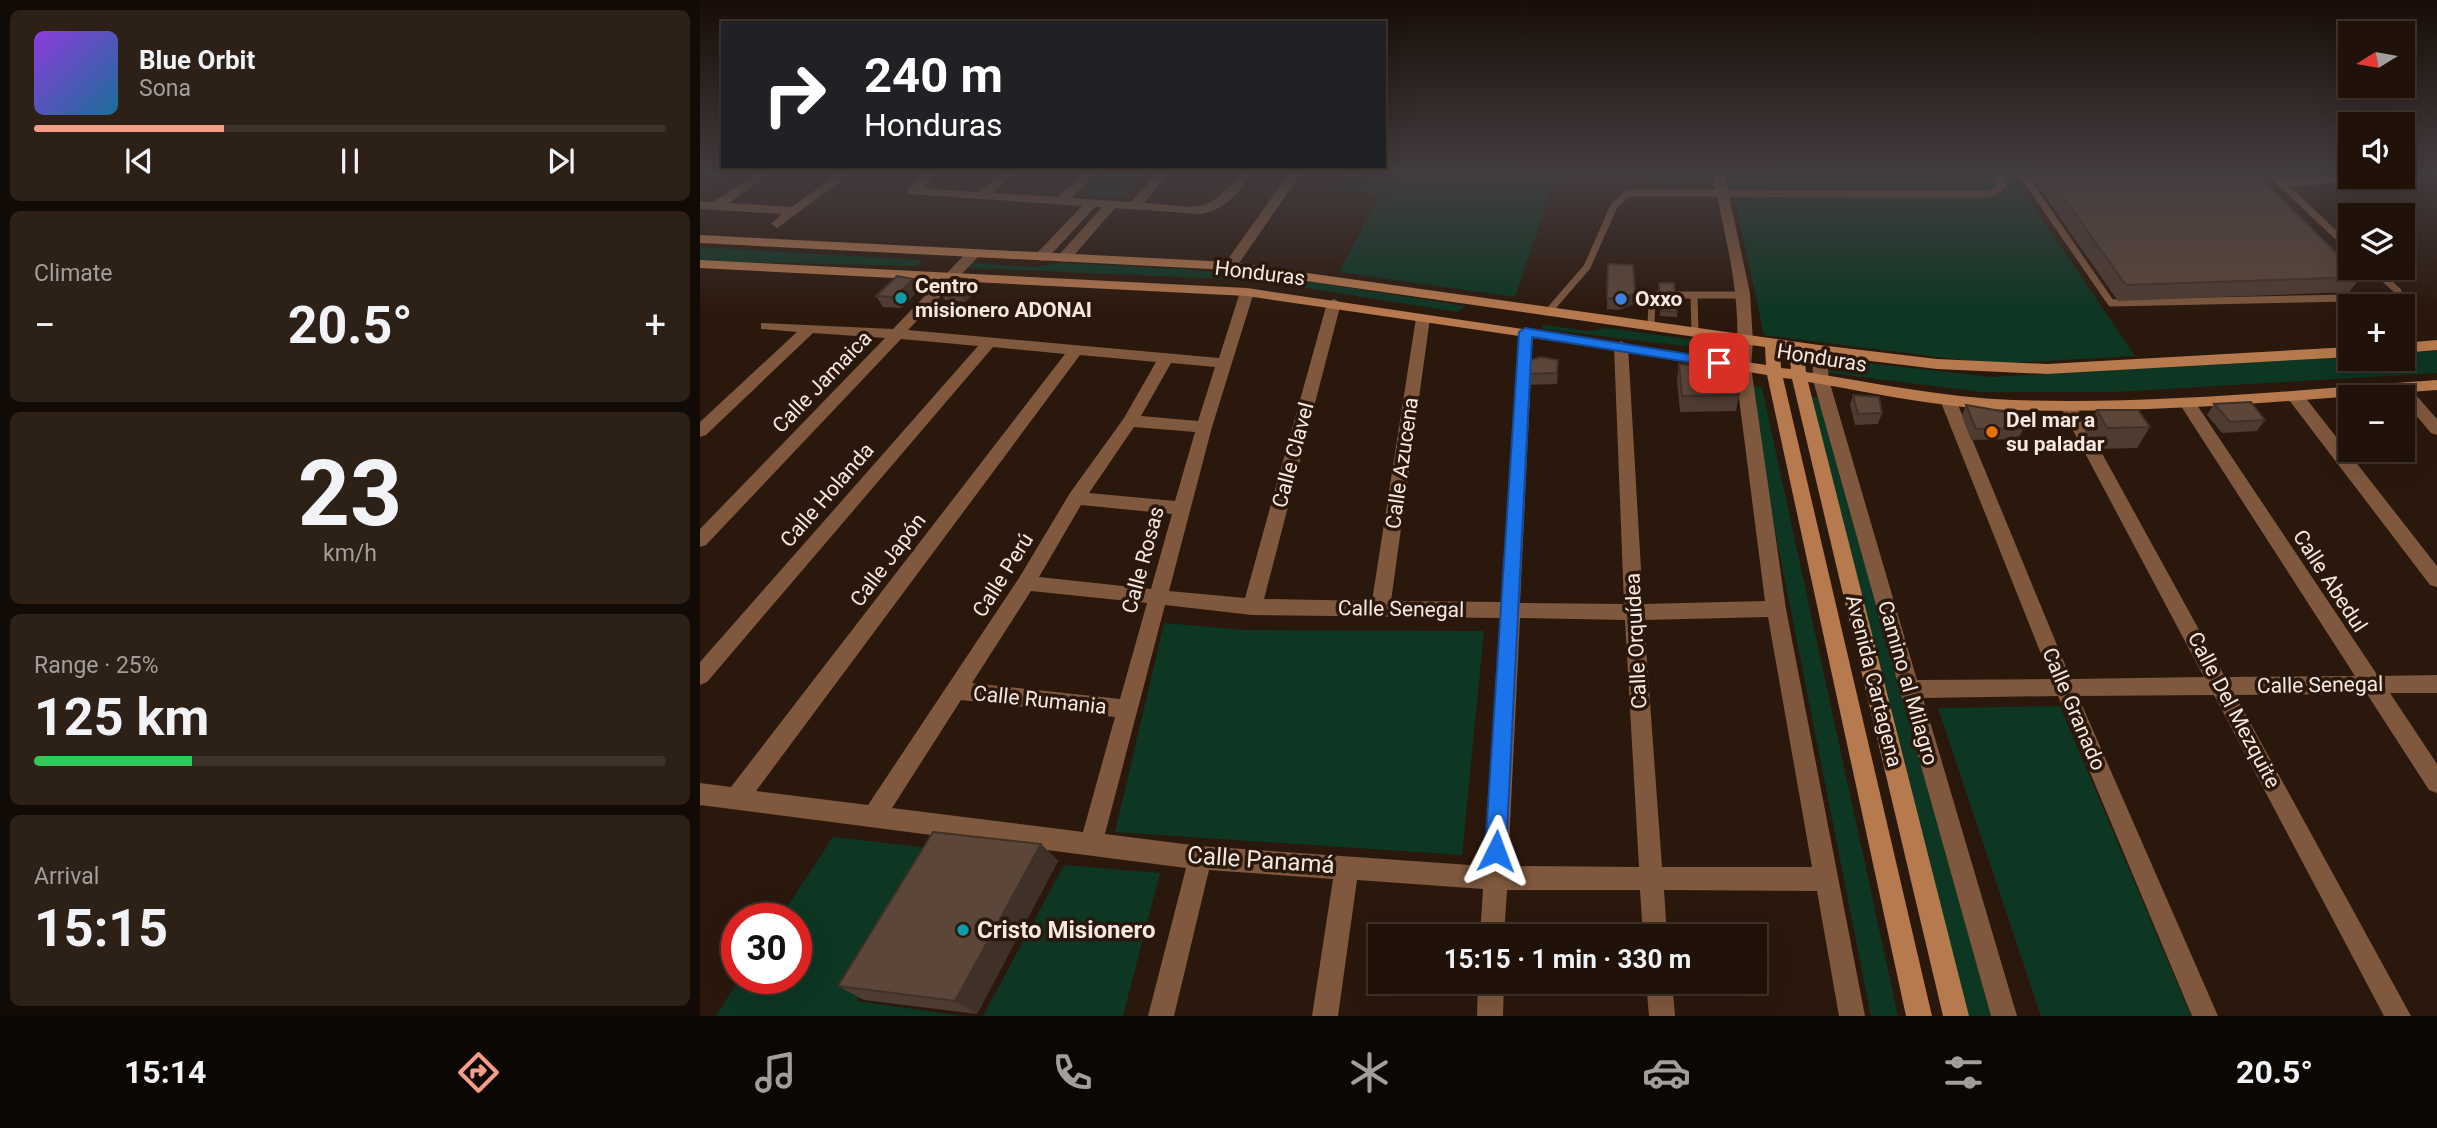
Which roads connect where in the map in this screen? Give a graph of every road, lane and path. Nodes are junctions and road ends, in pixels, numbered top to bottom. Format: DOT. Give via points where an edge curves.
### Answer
graph roads {
  1 [pos="783,219"];
  2 [pos="1076,219"];
  3 [pos="1098,219"];
  4 [pos="1263,219"];
  5 [pos="1608,219"];
  6 [pos="1728,219"];
  7 [pos="2054,219"];
  8 [pos="2319,219"];
  9 [pos="777,224"];
  10 [pos="2338,237"];
  11 [pos="700,239"];
  12 [pos="852,247"];
  13 [pos="974,253"];
  14 [pos="1041,257"];
  15 [pos="1064,258"];
  16 [pos="700,264"];
  17 [pos="1230,266"];
  18 [pos="923,275"];
  19 [pos="952,276"];
  20 [pos="2386,280"];
  21 [pos="1247,292"];
  22 [pos="1659,294"];
  23 [pos="1674,295"];
  24 [pos="1694,295"];
  25 [pos="1745,295"];
  26 [pos="1480,302"];
  27 [pos="1334,303"];
  28 [pos="1548,312"];
  29 [pos="1423,318"];
  30 [pos="1466,322"];
  31 [pos="766,326"];
  32 [pos="1651,326"];
  33 [pos="810,328"];
  34 [pos="1525,332"];
  35 [pos="1695,332"];
  36 [pos="898,334"];
  37 [pos="1748,338"];
  38 [pos="989,342"];
  39 [pos="1772,343"];
  40 [pos="1796,345"];
  41 [pos="2437,345"];
  42 [pos="1621,346"];
  43 [pos="2415,347"];
  44 [pos="1076,350"];
  45 [pos="1819,350"];
  46 [pos="2338,353"];
  47 [pos="1167,356"];
  48 [pos="1223,363"];
  49 [pos="1743,367"];
  50 [pos="1774,371"];
  51 [pos="1799,376"];
  52 [pos="1821,380"];
  53 [pos="2437,385"];
  54 [pos="2415,387"];
  55 [pos="2338,393"];
  56 [pos="2295,396"];
  57 [pos="1948,400"];
  58 [pos="2187,403"];
  59 [pos="2415,404"];
  60 [pos="2068,406"];
  61 [pos="1130,421"];
  62 [pos="1203,428"];
  63 [pos="2437,429"];
  64 [pos="700,431"];
  65 [pos="1076,498"];
  66 [pos="1181,508"];
  67 [pos="700,540"];
  68 [pos="2437,580"];
  69 [pos="1026,583"];
  70 [pos="1156,599"];
  71 [pos="1252,607"];
  72 [pos="1380,609"];
  73 [pos="1776,609"];
  74 [pos="1510,611"];
  75 [pos="1634,612"];
  76 [pos="700,676"];
  77 [pos="2370,684"];
  78 [pos="2437,684"];
  79 [pos="2222,686"];
  80 [pos="1909,689"];
  81 [pos="2065,689"];
  82 [pos="955,690"];
  83 [pos="1126,709"];
  84 [pos="2437,783"];
  85 [pos="700,794"];
  86 [pos="737,798"];
  87 [pos="874,816"];
  88 [pos="1091,843"];
  89 [pos="1200,858"];
  90 [pos="1347,867"];
  91 [pos="1494,878"];
  92 [pos="1650,878"];
  93 [pos="1825,879"];
  94 [pos="1492,924"];
  95 [pos="1654,924"];
  96 [pos="1491,994"];
  97 [pos="1660,994"];
  98 [pos="1161,1016"];
  99 [pos="1325,1016"];
  100 [pos="1490,1016"];
  101 [pos="1662,1016"];
  102 [pos="1852,1016"];
  103 [pos="1919,1016"];
  104 [pos="1956,1016"];
  105 [pos="2004,1016"];
  106 [pos="2205,1016"];
  107 [pos="2398,1016"];
  1 -- 9 [label="street"];
  2 -- 14 [label="street"];
  3 -- 15 [label="street"];
  4 -- 17 [label="street"];
  5 -- 28 [label="lane" via="1591,261"];
  6 -- 25 [label="street"];
  7 -- 20 [label="lane" via="2111,303 2397,297 2398,291"];
  8 -- 10 [label="lane"];
  11 -- 12 [label="street"];
  12 -- 13 [label="street, Honduras"];
  12 -- 18 [label="street" via="942,258"];
  13 -- 14 [label="street, Honduras"];
  13 -- 19 [label="street, Calle Jamaica"];
  14 -- 15 [label="street, Honduras"];
  15 -- 17 [label="street, Honduras"];
  16 -- 18 [label="street, Honduras"];
  17 -- 26 [label="street, Honduras"];
  18 -- 19 [label="street, Honduras"];
  19 -- 21 [label="street, Honduras"];
  19 -- 36 [label="street, Calle Jamaica"];
  21 -- 27 [label="street, Honduras"];
  21 -- 48 [label="street, Calle Rosas"];
  22 -- 32 [label="lane" via="1652,298"];
  23 -- 24 [label="lane"];
  24 -- 25 [label="lane"];
  24 -- 35 [label="lane"];
  25 -- 37 [label="street"];
  26 -- 28 [label="street, Honduras"];
  26 -- 30 [label="street"];
  27 -- 29 [label="street, Honduras"];
  27 -- 71 [label="street, Calle Clavel"];
  28 -- 32 [label="street, Honduras"];
  28 -- 34 [label="street"];
  29 -- 30 [label="street, Honduras"];
  29 -- 72 [label="street, Calle Azucena"];
  30 -- 34 [label="street, Honduras"];
  31 -- 33 [label="street"];
  32 -- 35 [label="street, Honduras"];
  33 -- 36 [label="street"];
  33 -- 64 [label="street"];
  34 -- 42 [label="street, Honduras"];
  34 -- 74 [label="street"];
  35 -- 37 [label="street, Honduras"];
  36 -- 38 [label="street"];
  36 -- 67 [label="street, Calle Jamaica"];
  37 -- 39 [label="street, Honduras"];
  37 -- 49 [label="street"];
  38 -- 44 [label="street"];
  38 -- 76 [label="street, Calle Holanda"];
  39 -- 40 [label="street, Honduras"];
  39 -- 50 [label="street, Avenida Cartagena"];
  40 -- 45 [label="street, Honduras"];
  40 -- 51 [label="street, Avenida Cartagena"];
  41 -- 43 [label="street"];
  42 -- 49 [label="street, Honduras"];
  42 -- 75 [label="street, Calle Orquídea"];
  44 -- 47 [label="street"];
  44 -- 86 [label="street, Calle Japón"];
  45 -- 46 [label="street, Honduras" via="1937,364 2047,369"];
  45 -- 52 [label="street, Camino al Milagro"];
  47 -- 48 [label="street"];
  47 -- 61 [label="street, Calle Perú"];
  48 -- 62 [label="street, Calle Rosas"];
  49 -- 50 [label="street, Honduras"];
  49 -- 73 [label="street"];
  50 -- 51 [label="street, Honduras"];
  50 -- 103 [label="street, Avenida Cartagena"];
  51 -- 52 [label="street, Honduras"];
  51 -- 104 [label="street, Avenida Cartagena"];
  52 -- 57 [label="street, Honduras"];
  52 -- 80 [label="street, Camino al Milagro"];
  53 -- 54 [label="street, Honduras"];
  55 -- 56 [label="street, Honduras"];
  56 -- 58 [label="street, Honduras"];
  56 -- 68 [label="street"];
  57 -- 60 [label="street, Honduras"];
  57 -- 81 [label="street, Calle Granado"];
  58 -- 60 [label="street, Honduras"];
  58 -- 77 [label="street, Calle Abedul"];
  59 -- 63 [label="street"];
  60 -- 79 [label="street, Calle Del Mezquite"];
  61 -- 62 [label="street"];
  61 -- 65 [label="street, Calle Perú"];
  62 -- 66 [label="street, Calle Rosas"];
  65 -- 66 [label="street"];
  65 -- 69 [label="street, Calle Perú"];
  66 -- 70 [label="street, Calle Rosas"];
  69 -- 70 [label="street, Calle Senegal"];
  69 -- 82 [label="street, Calle Perú"];
  70 -- 71 [label="street, Calle Senegal"];
  70 -- 83 [label="street, Calle Rosas"];
  71 -- 72 [label="street, Calle Senegal"];
  72 -- 74 [label="street, Calle Senegal"];
  73 -- 75 [label="street, Calle Senegal"];
  73 -- 93 [label="street"];
  74 -- 75 [label="street, Calle Senegal"];
  74 -- 91 [label="street"];
  75 -- 92 [label="street, Calle Orquídea"];
  77 -- 78 [label="street, Calle Senegal"];
  77 -- 79 [label="street, Calle Senegal"];
  77 -- 84 [label="street, Calle Abedul"];
  79 -- 81 [label="street, Calle Senegal"];
  79 -- 107 [label="street, Calle Del Mezquite"];
  80 -- 81 [label="street, Calle Senegal"];
  80 -- 105 [label="street, Camino al Milagro"];
  81 -- 106 [label="street, Calle Granado"];
  82 -- 83 [label="street, Calle Rumania"];
  82 -- 87 [label="street, Calle Perú"];
  83 -- 88 [label="street, Calle Rosas"];
  85 -- 86 [label="street, Calle Panamá"];
  86 -- 87 [label="street, Calle Panamá"];
  87 -- 88 [label="street, Calle Panamá"];
  88 -- 89 [label="street, Calle Panamá"];
  89 -- 90 [label="street, Calle Panamá"];
  89 -- 98 [label="street"];
  90 -- 91 [label="street, Calle Panamá"];
  90 -- 99 [label="street"];
  91 -- 92 [label="street, Calle Panamá"];
  91 -- 94 [label="street"];
  92 -- 93 [label="street, Calle Panamá"];
  92 -- 95 [label="street, Calle Orquídea"];
  93 -- 102 [label="street"];
  96 -- 100 [label="street"];
  97 -- 101 [label="street"];
}
